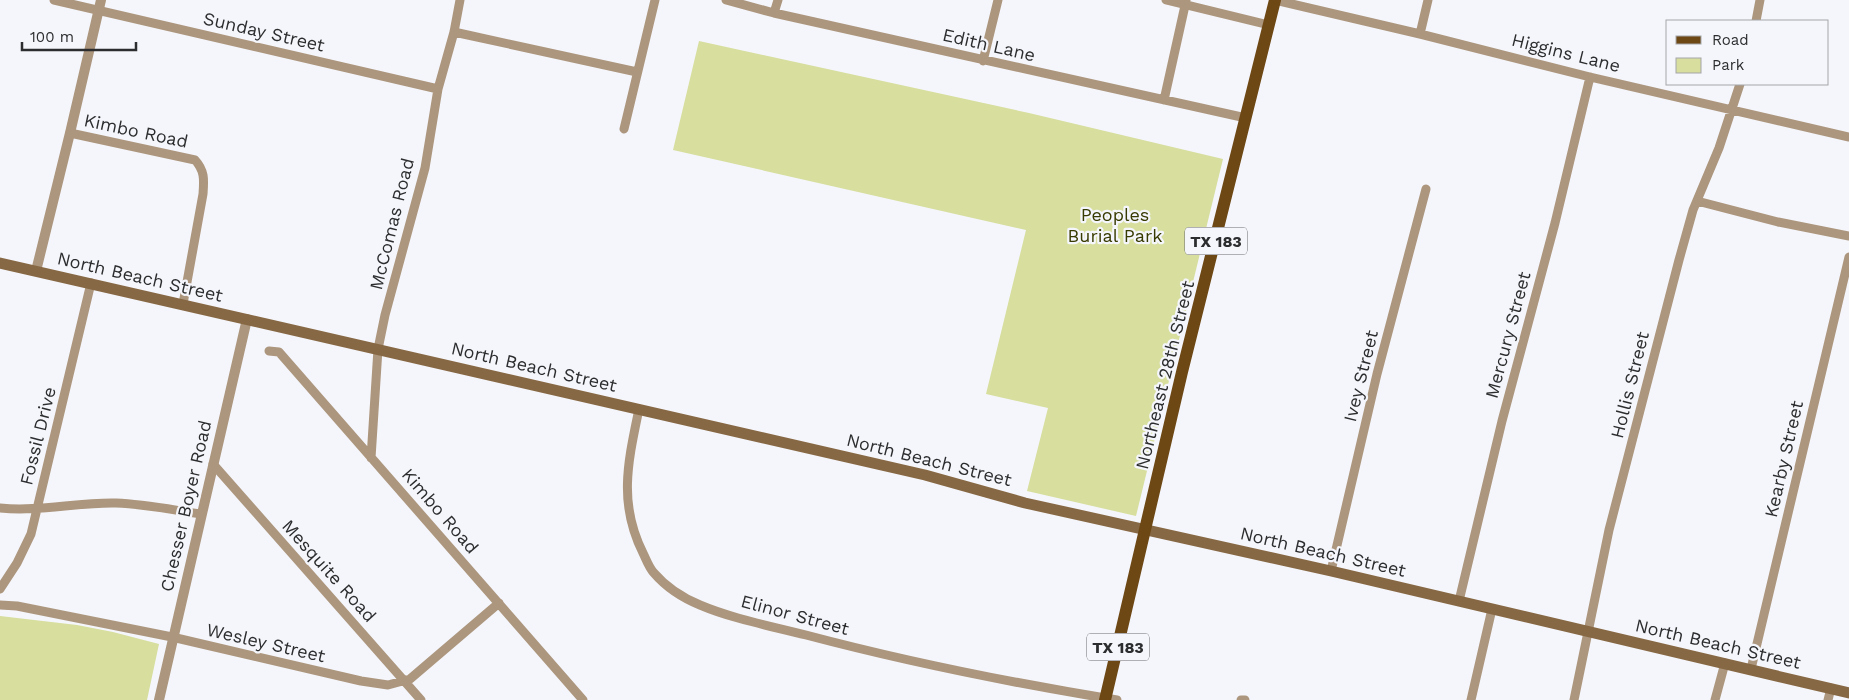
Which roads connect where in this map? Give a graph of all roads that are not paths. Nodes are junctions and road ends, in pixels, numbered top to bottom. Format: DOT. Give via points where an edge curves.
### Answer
graph roads {
  1 [pos="54,0"];
  2 [pos="460,0"];
  3 [pos="655,0"];
  4 [pos="726,0"];
  5 [pos="778,0"];
  6 [pos="998,0"];
  7 [pos="1166,0"];
  8 [pos="1275,0"];
  9 [pos="1428,0"];
  10 [pos="1760,0"];
  11 [pos="1186,2"];
  12 [pos="100,5"];
  13 [pos="774,13"];
  14 [pos="1756,20"];
  15 [pos="1269,25"];
  16 [pos="454,32"];
  17 [pos="1420,34"];
  18 [pos="983,61"];
  19 [pos="637,72"];
  20 [pos="1590,77"];
  21 [pos="1740,85"];
  22 [pos="438,89"];
  23 [pos="1164,100"];
  24 [pos="1733,109"];
  25 [pos="1246,118"];
  26 [pos="624,129"];
  27 [pos="70,133"];
  28 [pos="1849,137"];
  29 [pos="1426,189"];
  30 [pos="1697,201"];
  31 [pos="1849,236"];
  32 [pos="1849,257"];
  33 [pos="0,263"];
  34 [pos="36,271"];
  35 [pos="91,283"];
  36 [pos="183,304"];
  37 [pos="246,319"];
  38 [pos="378,349"];
  39 [pos="269,351"];
  40 [pos="639,409"];
  41 [pos="371,458"];
  42 [pos="213,464"];
  43 [pos="0,508"];
  44 [pos="37,509"];
  45 [pos="201,514"];
  46 [pos="1145,531"];
  47 [pos="1331,571"];
  48 [pos="0,589"];
  49 [pos="1459,601"];
  50 [pos="500,604"];
  51 [pos="0,605"];
  52 [pos="1492,609"];
  53 [pos="1587,631"];
  54 [pos="172,637"];
  55 [pos="1725,663"];
  56 [pos="1751,669"];
  57 [pos="405,681"];
  58 [pos="1849,693"];
  59 [pos="1829,694"];
  60 [pos="1109,699"];
  61 [pos="159,700"];
  62 [pos="421,700"];
  63 [pos="582,700"];
  64 [pos="1241,700"];
  65 [pos="1245,700"];
  66 [pos="1471,700"];
  67 [pos="1574,700"];
  68 [pos="1716,700"];
  1 -- 12 [label="street, Sunday Street"];
  2 -- 16 [label="street, McComas Road"];
  3 -- 19 [label="street"];
  4 -- 13 [label="street, Edith Lane"];
  5 -- 13 [label="street"];
  6 -- 18 [label="street"];
  7 -- 11 [label="street"];
  8 -- 15 [label="main road, Northeast 28th Street / TX 183"];
  8 -- 17 [label="street, Higgins Lane"];
  9 -- 17 [label="street"];
  10 -- 14 [label="street"];
  11 -- 15 [label="street"];
  11 -- 23 [label="street"];
  12 -- 22 [label="street, Sunday Street"];
  12 -- 27 [label="street"];
  13 -- 18 [label="street, Edith Lane"];
  15 -- 25 [label="main road, Northeast 28th Street / TX 183"];
  16 -- 19 [label="street"];
  16 -- 22 [label="street, McComas Road"];
  17 -- 20 [label="street, Higgins Lane"];
  18 -- 23 [label="street, Edith Lane"];
  19 -- 26 [label="street"];
  20 -- 24 [label="street, Higgins Lane"];
  20 -- 49 [label="street, Mercury Street"];
  21 -- 24 [label="street, Hollis Street"];
  22 -- 38 [label="street, McComas Road" via="425,168"];
  23 -- 25 [label="street, Edith Lane"];
  24 -- 28 [label="street, Higgins Lane"];
  24 -- 30 [label="street, Hollis Street"];
  25 -- 46 [label="main road, Northeast 28th Street / TX 183"];
  27 -- 34 [label="street"];
  27 -- 36 [label="street, Kimbo Road" via="195,160 202,168 203,194"];
  29 -- 47 [label="street, Ivey Street" via="1377,374"];
  30 -- 31 [label="street"];
  30 -- 53 [label="street, Hollis Street" via="1612,520"];
  32 -- 56 [label="street, Kearby Street"];
  33 -- 34 [label="main road, North Beach Street"];
  34 -- 35 [label="main road, North Beach Street"];
  35 -- 36 [label="main road, North Beach Street"];
  35 -- 44 [label="street, Fossil Drive"];
  36 -- 37 [label="main road, North Beach Street"];
  37 -- 38 [label="main road, North Beach Street"];
  37 -- 42 [label="street, Chesser Boyer Road"];
  38 -- 40 [label="main road, North Beach Street"];
  38 -- 41 [label="street, McComas Road"];
  39 -- 41 [label="street, Kimbo Road" via="279,352"];
  40 -- 46 [label="main road, North Beach Street" via="925,475"];
  40 -- 60 [label="street, Elinor Street" via="626,498 637,540 653,572 671,589 700,605 726,614 848,646"];
  41 -- 50 [label="street, Kimbo Road"];
  42 -- 45 [label="street, Chesser Boyer Road"];
  42 -- 57 [label="street, Mesquite Road"];
  43 -- 44 [label="street"];
  44 -- 45 [label="street" via="118,503"];
  44 -- 48 [label="street, Fossil Drive" via="31,534"];
  45 -- 54 [label="street, Chesser Boyer Road"];
  46 -- 47 [label="main road, North Beach Street"];
  46 -- 60 [label="main road, Northeast 28th Street / TX 183"];
  47 -- 49 [label="main road, North Beach Street"];
  49 -- 52 [label="main road, North Beach Street"];
  50 -- 57 [label="street, Wesley Street"];
  50 -- 63 [label="street, Kimbo Road"];
  51 -- 54 [label="street, Wesley Street"];
  52 -- 53 [label="main road, North Beach Street"];
  52 -- 66 [label="street"];
  53 -- 55 [label="main road, North Beach Street"];
  53 -- 67 [label="street, Hollis Street"];
  54 -- 57 [label="street, Wesley Street" via="369,683 388,685"];
  54 -- 61 [label="street, Chesser Boyer Road"];
  55 -- 56 [label="main road, North Beach Street"];
  55 -- 68 [label="street"];
  56 -- 59 [label="main road, North Beach Street"];
  57 -- 62 [label="street, Mesquite Road"];
  58 -- 59 [label="main road, North Beach Street"];
  64 -- 65 [label="street"];
}
